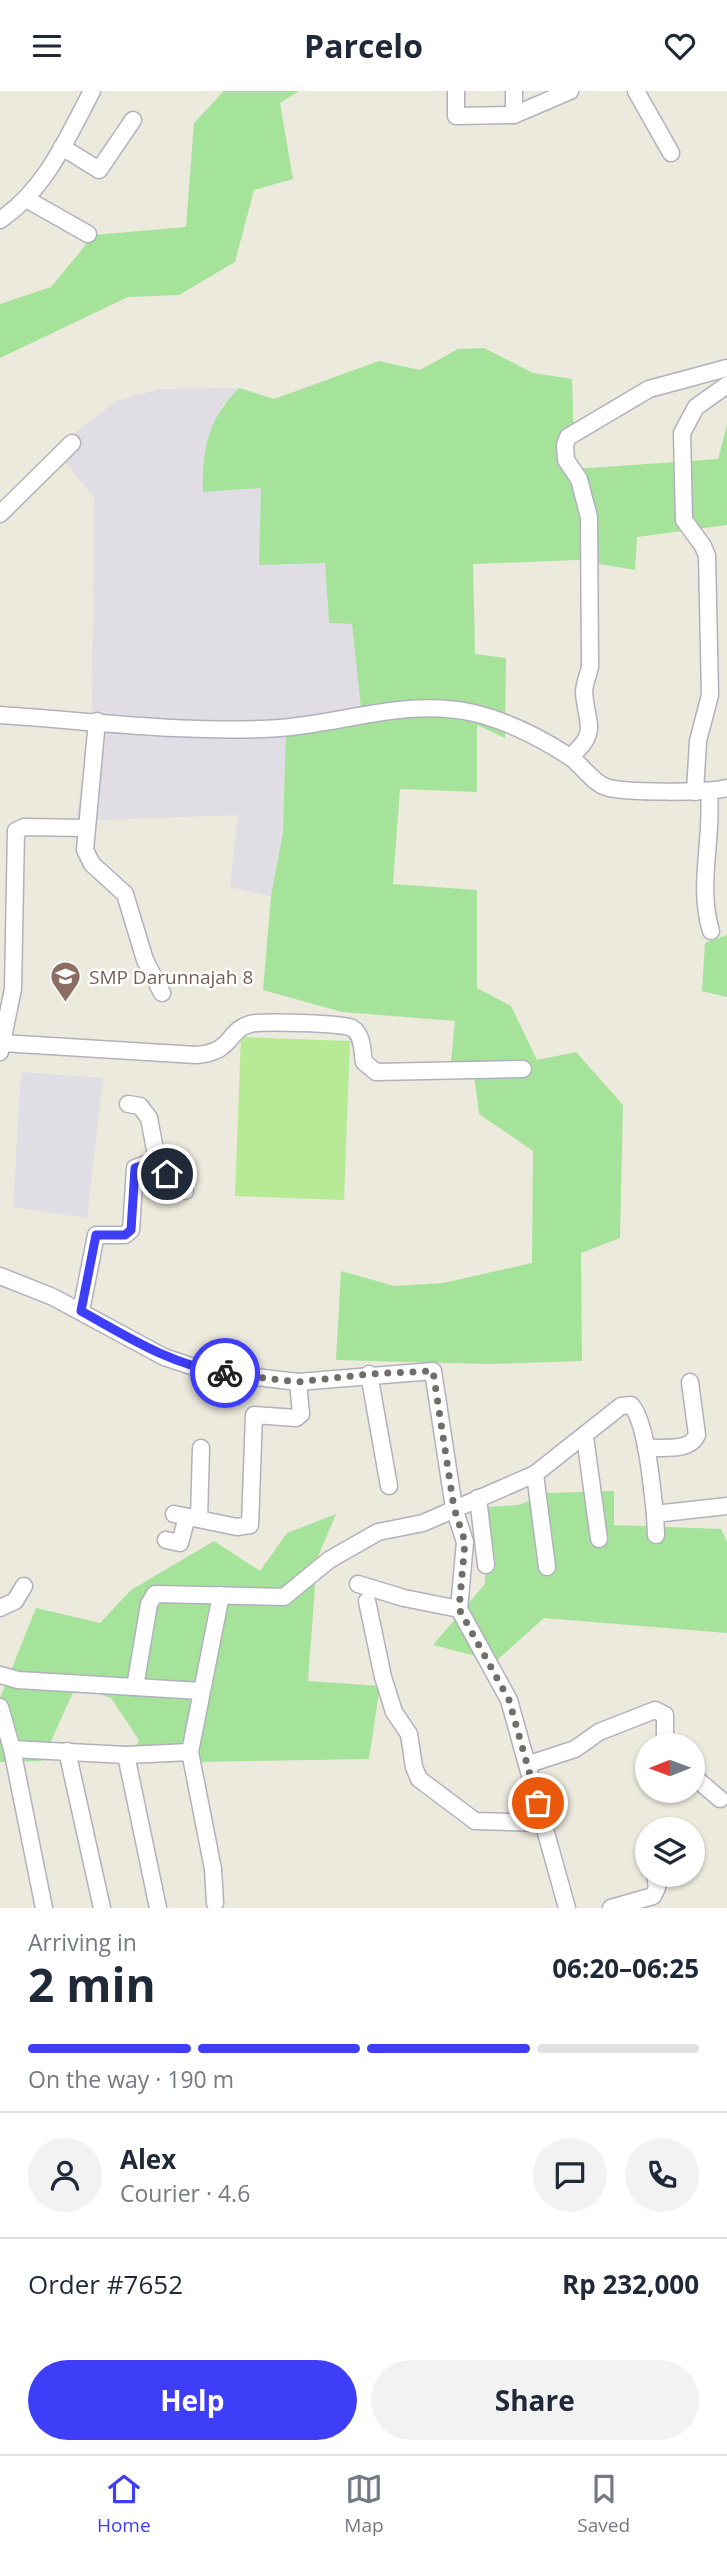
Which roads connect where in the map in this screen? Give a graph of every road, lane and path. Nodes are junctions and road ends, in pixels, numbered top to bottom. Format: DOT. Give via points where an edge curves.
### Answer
graph roads {
  1 [pos="92,91"];
  2 [pos="456,91"];
  3 [pos="514,91"];
  4 [pos="570,91"];
  5 [pos="636,91"];
  6 [pos="514,114"];
  7 [pos="133,120"];
  8 [pos="62,147"];
  9 [pos="671,153"];
  10 [pos="28,200"];
  11 [pos="0,220"];
  12 [pos="88,234"];
  13 [pos="727,368"];
  14 [pos="727,385"];
  15 [pos="72,443"];
  16 [pos="0,514"];
  17 [pos="0,715"];
  18 [pos="97,721"];
  19 [pos="570,757"];
  20 [pos="727,788"];
  21 [pos="702,793"];
  22 [pos="85,828"];
  23 [pos="711,931"];
  24 [pos="162,993"];
  25 [pos="1,1047"];
  26 [pos="523,1069"];
  27 [pos="128,1104"];
  28 [pos="157,1160"];
  29 [pos="185,1191"];
  30 [pos="0,1276"];
  31 [pos="81,1311"];
  32 [pos="369,1374"];
  33 [pos="298,1382"];
  34 [pos="690,1382"];
  35 [pos="585,1437"];
  36 [pos="201,1448"];
  37 [pos="646,1448"];
  38 [pos="535,1474"];
  39 [pos="388,1486"];
  40 [pos="478,1498"];
  41 [pos="727,1506"];
  42 [pos="454,1508"];
  43 [pos="654,1514"];
  44 [pos="187,1517"];
  45 [pos="656,1535"];
  46 [pos="599,1539"];
  47 [pos="166,1540"];
  48 [pos="486,1565"];
  49 [pos="547,1567"];
  50 [pos="358,1584"];
  51 [pos="24,1586"];
  52 [pos="221,1595"];
  53 [pos="367,1601"];
  54 [pos="0,1608"];
  55 [pos="459,1609"];
  56 [pos="0,1675"];
  57 [pos="18,1679"];
  58 [pos="135,1686"];
  59 [pos="0,1688"];
  60 [pos="201,1691"];
  61 [pos="0,1707"];
  62 [pos="665,1733"];
  63 [pos="12,1749"];
  64 [pos="67,1751"];
  65 [pos="190,1752"];
  66 [pos="126,1755"];
  67 [pos="529,1764"];
  68 [pos="705,1787"];
  69 [pos="720,1800"];
  70 [pos="543,1823"];
  71 [pos="657,1887"];
  72 [pos="215,1903"];
  73 [pos="44,1908"];
  74 [pos="102,1908"];
  75 [pos="158,1908"];
  76 [pos="567,1908"];
  77 [pos="611,1908"];
  1 -- 8 [label="street"];
  2 -- 6 [label="street" via="456,115"];
  3 -- 6 [label="street"];
  4 -- 6 [label="street"];
  5 -- 9 [label="street"];
  7 -- 8 [label="street" via="99,170"];
  8 -- 10 [label="street"];
  10 -- 11 [label="street"];
  10 -- 12 [label="street"];
  13 -- 19 [label="street" via="649,389 568,437 566,460 579,479 589,517 590,667 584,684 590,731 584,745"];
  14 -- 21 [label="street" via="696,407 682,433 684,520 706,556 710,695 698,741"];
  15 -- 16 [label="street"];
  17 -- 18 [label="street"];
  18 -- 19 [label="street" via="278,728 401,708 437,708 503,723"];
  18 -- 22 [label="street"];
  19 -- 21 [label="street" via="605,787"];
  20 -- 21 [label="street"];
  21 -- 23 [label="street" via="711,821 703,890"];
  22 -- 24 [label="street" via="88,859 125,894 142,952"];
  22 -- 25 [label="street" via="24,827 16,831 13,989"];
  25 -- 26 [label="street" via="212,1054 250,1024 337,1024 359,1035 364,1062 376,1072"];
  27 -- 28 [label="street" via="140,1106 149,1118"];
  28 -- 29 [label="street"];
  28 -- 31 [label="street" via="132,1172 128,1233 96,1235"];
  30 -- 31 [label="street"];
  31 -- 33 [label="street" via="186,1366"];
  32 -- 33 [label="street"];
  32 -- 39 [label="street"];
  32 -- 42 [label="street" via="433,1371"];
  33 -- 44 [label="street" via="301,1414 296,1418 254,1415 250,1525 237,1527"];
  34 -- 37 [label="street" via="694,1441 685,1446"];
  35 -- 37 [label="street" via="612,1412 631,1405"];
  35 -- 38 [label="street"];
  35 -- 46 [label="street"];
  36 -- 44 [label="street"];
  37 -- 43 [label="street"];
  38 -- 40 [label="street"];
  38 -- 49 [label="street"];
  40 -- 42 [label="street"];
  40 -- 48 [label="street"];
  41 -- 43 [label="street"];
  42 -- 52 [label="street" via="423,1523 378,1532 329,1560 285,1597"];
  42 -- 55 [label="street" via="465,1542"];
  43 -- 45 [label="street"];
  44 -- 47 [label="street" via="180,1543"];
  50 -- 55 [label="street"];
  51 -- 54 [label="street" via="15,1601"];
  52 -- 58 [label="street" via="155,1594 149,1604"];
  52 -- 60 [label="street"];
  53 -- 70 [label="street" via="383,1677 394,1712 409,1734 419,1779 475,1821"];
  55 -- 67 [label="street" via="509,1700"];
  56 -- 57 [label="street"];
  57 -- 58 [label="street"];
  57 -- 59 [label="street"];
  58 -- 60 [label="street"];
  60 -- 65 [label="street"];
  61 -- 63 [label="street"];
  62 -- 67 [label="street" via="665,1715 655,1710 599,1732 575,1749"];
  63 -- 64 [label="street"];
  63 -- 73 [label="street"];
  64 -- 66 [label="street"];
  64 -- 74 [label="street"];
  65 -- 66 [label="street"];
  65 -- 72 [label="street" via="213,1869"];
  66 -- 75 [label="street"];
  67 -- 70 [label="street"];
  68 -- 69 [label="street"];
  70 -- 76 [label="street"];
  71 -- 77 [label="street" via="653,1896"];
}
